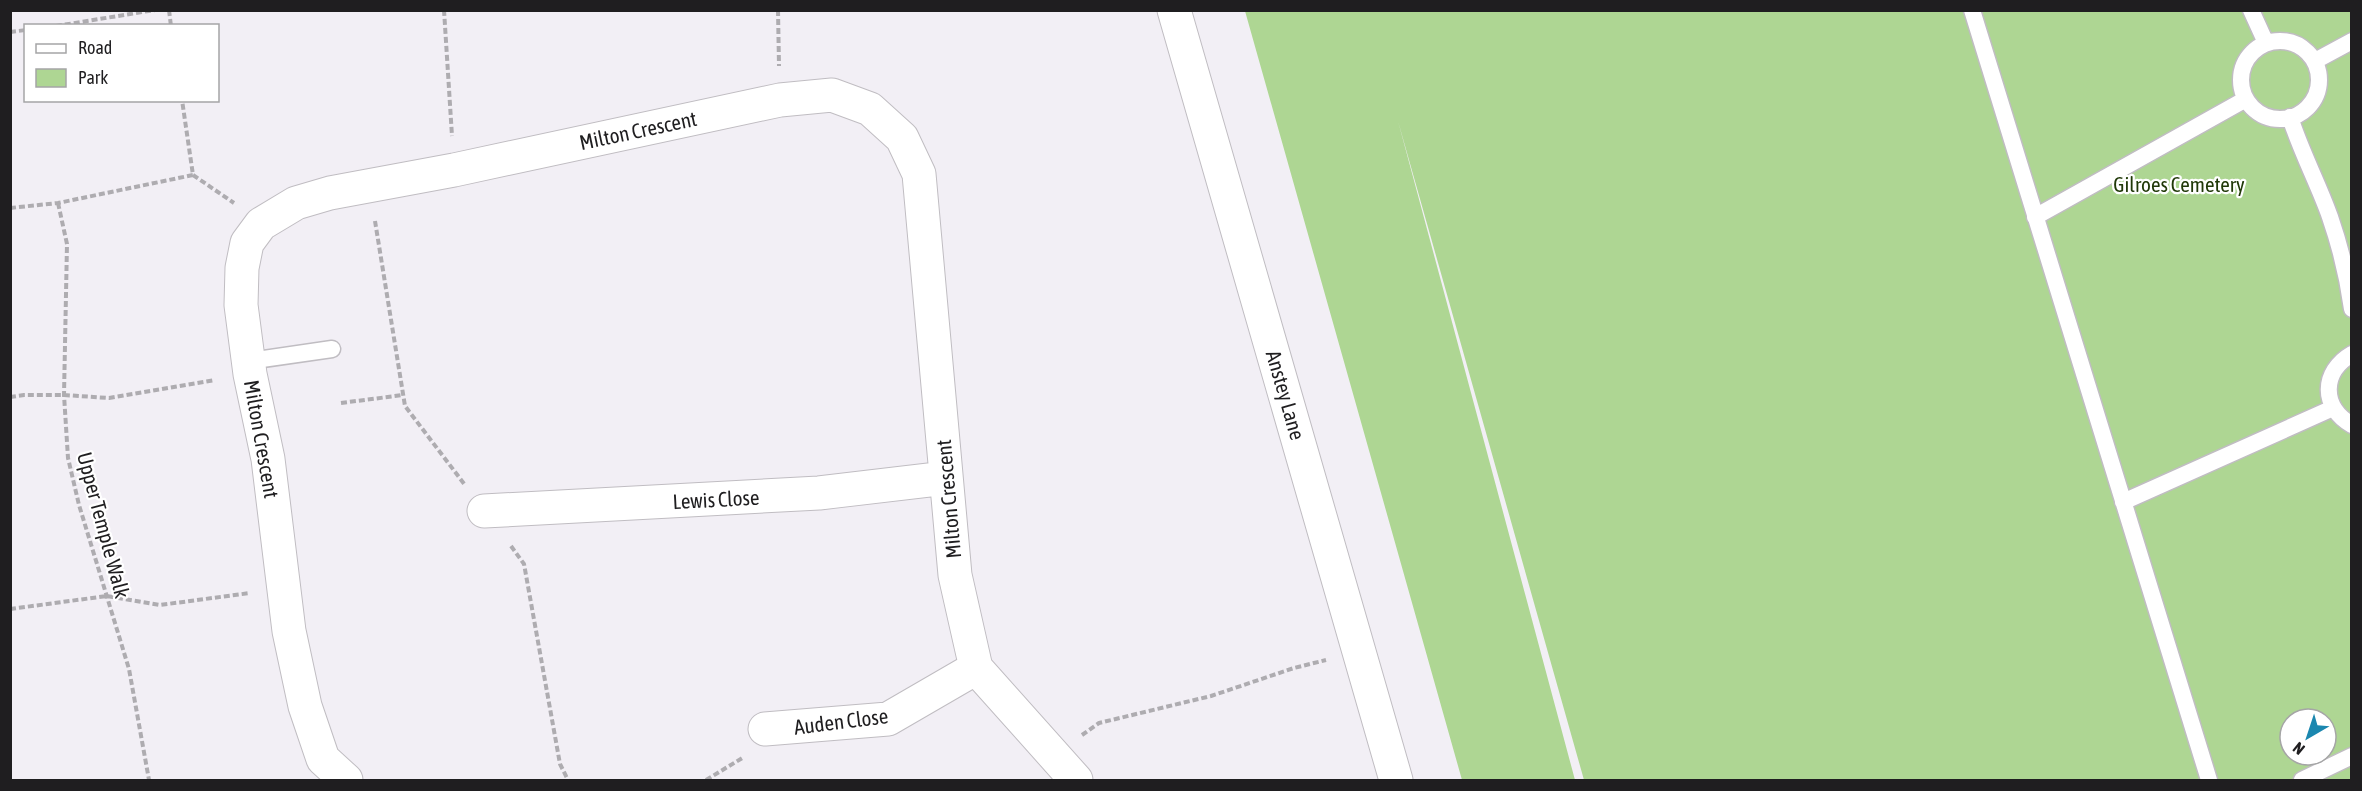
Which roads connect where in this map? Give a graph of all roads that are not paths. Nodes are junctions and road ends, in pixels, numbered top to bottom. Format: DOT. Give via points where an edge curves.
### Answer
graph roads {
  1 [pos="1174,10"];
  2 [pos="1972,10"];
  3 [pos="2251,10"];
  4 [pos="2352,41"];
  5 [pos="2266,43"];
  6 [pos="2315,61"];
  7 [pos="2246,99"];
  8 [pos="2290,117"];
  9 [pos="2035,217"];
  10 [pos="2352,309"];
  11 [pos="332,349"];
  12 [pos="2352,354"];
  13 [pos="249,367"];
  14 [pos="2333,408"];
  15 [pos="2352,425"];
  16 [pos="946,478"];
  17 [pos="2123,502"];
  18 [pos="484,511"];
  19 [pos="976,668"];
  20 [pos="765,729"];
  21 [pos="2352,756"];
  22 [pos="346,780"];
  23 [pos="1076,780"];
  24 [pos="1396,780"];
  25 [pos="2209,780"];
  26 [pos="2302,780"];
  1 -- 24 [label="street, Anstey Lane"];
  2 -- 9 [label="lane"];
  3 -- 5 [label="lane"];
  4 -- 6 [label="lane"];
  5 -- 6 [label="lane" via="2293,43"];
  5 -- 7 [label="lane" via="2246,60 2242,86"];
  6 -- 8 [label="lane" via="2320,81 2317,94 2311,105"];
  7 -- 8 [label="lane" via="2266,116"];
  7 -- 9 [label="lane"];
  8 -- 10 [label="lane" via="2330,217"];
  9 -- 17 [label="lane"];
  11 -- 13 [label="lane"];
  12 -- 14 [label="lane" via="2342,359 2329,382"];
  13 -- 16 [label="street, Milton Crescent" via="241,306 242,268 248,243 261,224 296,203 780,100 832,95 870,109 902,138 919,174"];
  13 -- 22 [label="street, Milton Crescent" via="268,459 289,631 305,706 323,759"];
  14 -- 15 [label="lane"];
  14 -- 17 [label="lane"];
  16 -- 18 [label="street, Lewis Close" via="819,493"];
  16 -- 19 [label="street, Milton Crescent" via="955,575"];
  17 -- 25 [label="lane"];
  19 -- 20 [label="street, Auden Close" via="888,719"];
  19 -- 23 [label="street, Milton Crescent"];
  21 -- 26 [label="lane"];
}
